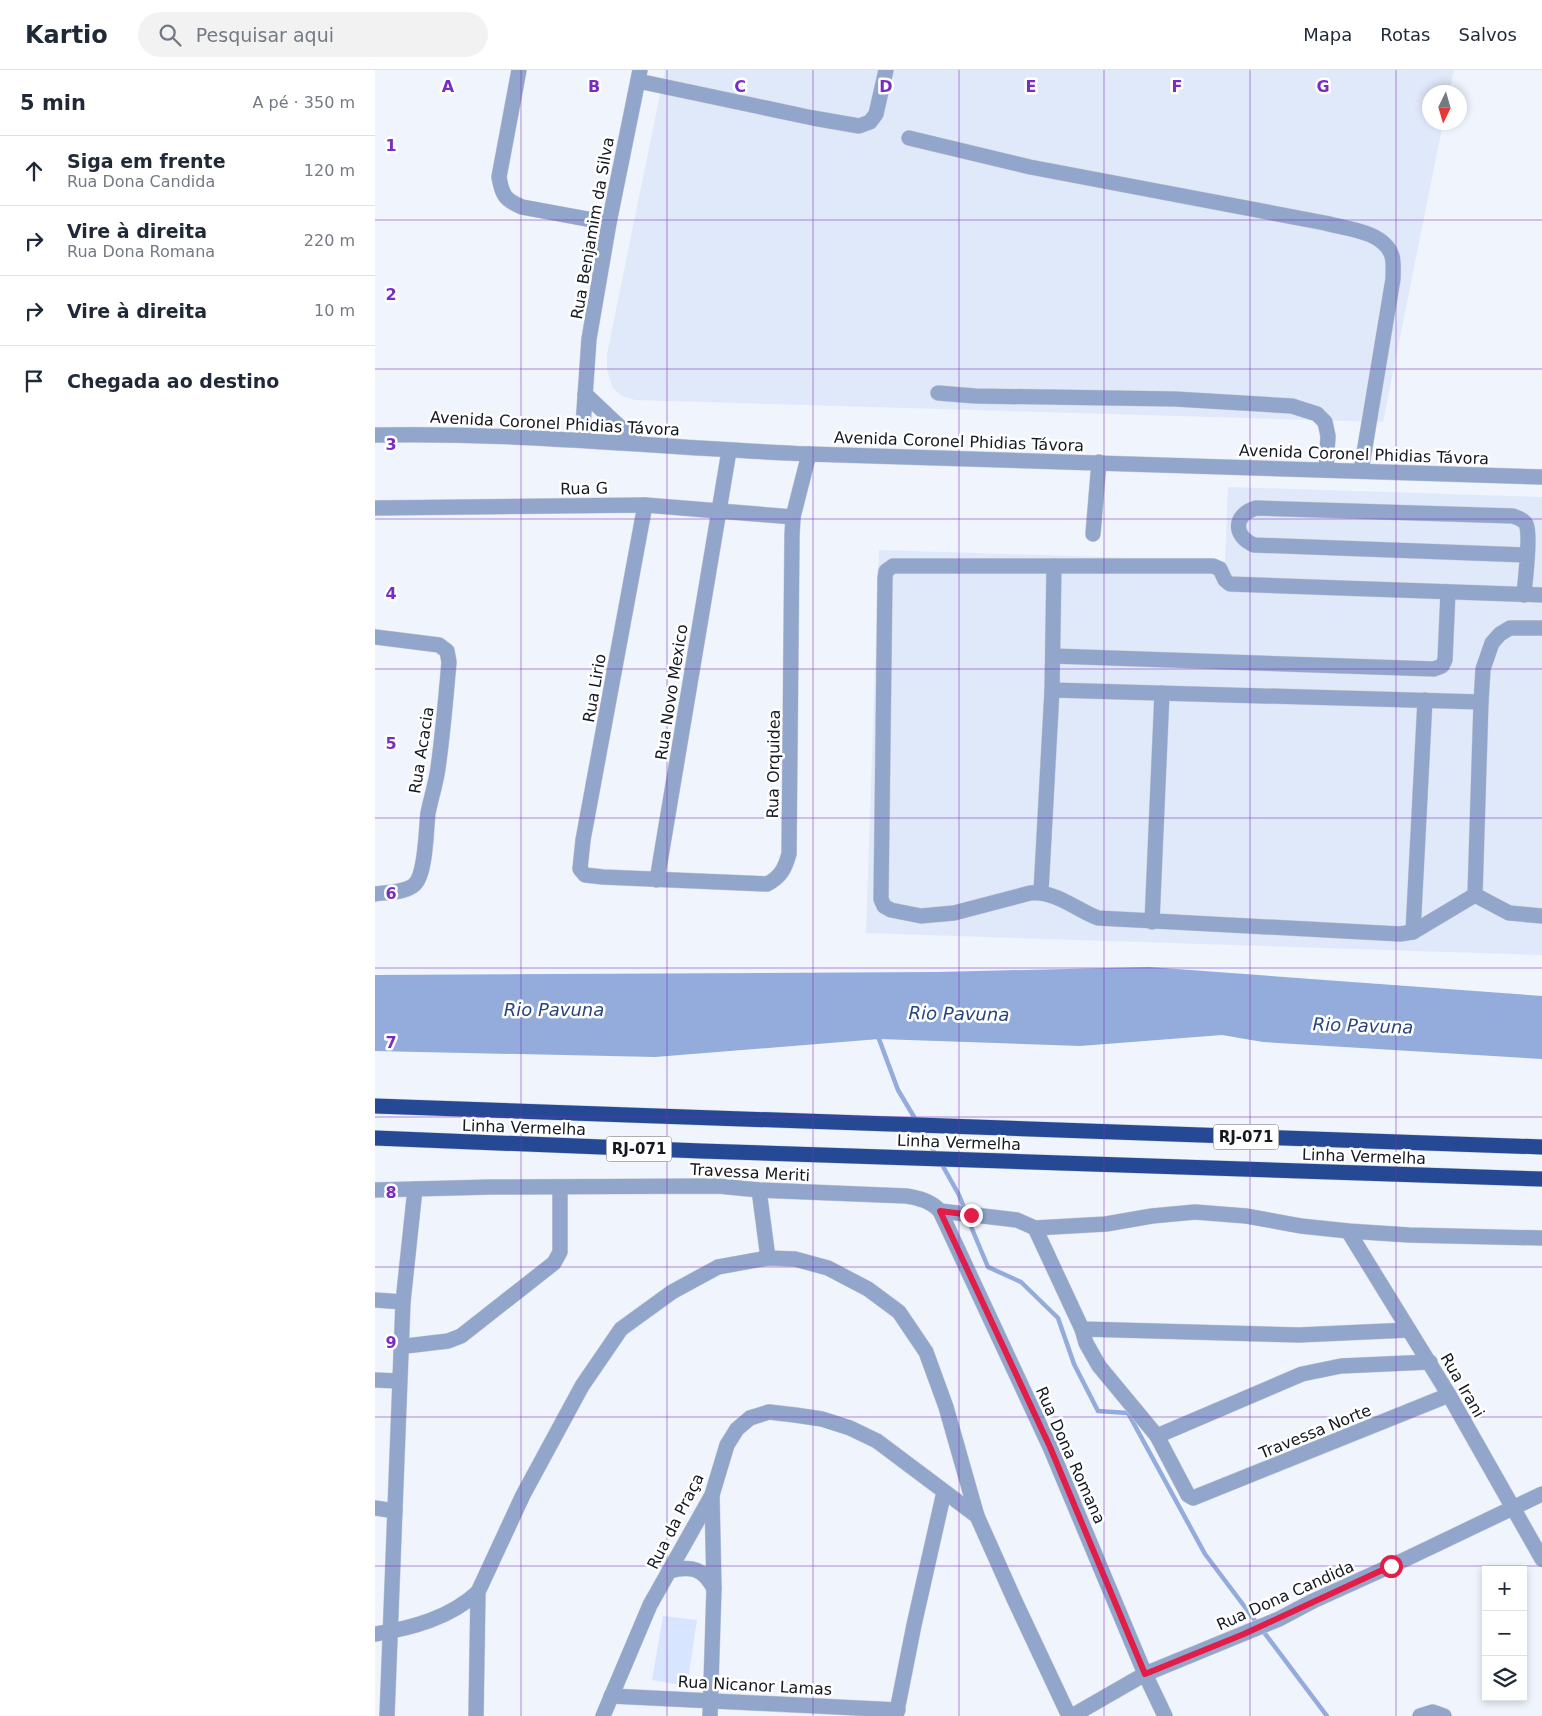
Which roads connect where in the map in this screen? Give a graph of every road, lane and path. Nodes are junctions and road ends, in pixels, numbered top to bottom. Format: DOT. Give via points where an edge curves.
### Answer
graph roads {
  1 [pos="519,70"];
  2 [pos="886,70"];
  3 [pos="639,76"];
  4 [pos="909,138"];
  5 [pos="609,223"];
  6 [pos="938,393"];
  7 [pos="585,394"];
  8 [pos="375,435"];
  9 [pos="582,440"];
  10 [pos="637,443"];
  11 [pos="729,451"];
  12 [pos="809,454"];
  13 [pos="1099,462"];
  14 [pos="1326,470"];
  15 [pos="1361,471"];
  16 [pos="1542,477"];
  17 [pos="645,505"];
  18 [pos="375,508"];
  19 [pos="719,510"];
  20 [pos="793,517"];
  21 [pos="1093,534"];
  22 [pos="1526,555"];
  23 [pos="1054,566"];
  24 [pos="1448,592"];
  25 [pos="1524,595"];
  26 [pos="1542,595"];
  27 [pos="1542,628"];
  28 [pos="375,637"];
  29 [pos="1053,656"];
  30 [pos="1052,690"];
  31 [pos="1162,693"];
  32 [pos="1425,700"];
  33 [pos="1481,702"];
  34 [pos="585,875"];
  35 [pos="657,880"];
  36 [pos="1041,892"];
  37 [pos="375,894"];
  38 [pos="1475,895"];
  39 [pos="1542,916"];
  40 [pos="1152,922"];
  41 [pos="1413,932"];
  42 [pos="375,1106"];
  43 [pos="375,1138"];
  44 [pos="1542,1146"];
  45 [pos="1542,1179"];
  46 [pos="560,1188"];
  47 [pos="415,1189"];
  48 [pos="375,1190"];
  49 [pos="759,1190"];
  50 [pos="947,1212"];
  51 [pos="1035,1228"];
  52 [pos="1348,1231"];
  53 [pos="1542,1238"];
  54 [pos="768,1258"];
  55 [pos="375,1300"];
  56 [pos="403,1302"];
  57 [pos="1082,1329"];
  58 [pos="1409,1330"];
  59 [pos="407,1346"];
  60 [pos="1430,1362"];
  61 [pos="375,1380"];
  62 [pos="399,1381"];
  63 [pos="1449,1396"];
  64 [pos="1157,1436"];
  65 [pos="944,1492"];
  66 [pos="1542,1494"];
  67 [pos="712,1495"];
  68 [pos="375,1508"];
  69 [pos="1512,1508"];
  70 [pos="395,1511"];
  71 [pos="977,1516"];
  72 [pos="1542,1559"];
  73 [pos="669,1571"];
  74 [pos="714,1588"];
  75 [pos="478,1592"];
  76 [pos="382,1633"];
  77 [pos="1145,1674"];
  78 [pos="611,1696"];
  79 [pos="710,1700"];
  80 [pos="897,1713"];
  81 [pos="387,1716"];
  82 [pos="476,1716"];
  83 [pos="603,1716"];
  84 [pos="710,1716"];
  85 [pos="1070,1716"];
  86 [pos="1165,1716"];
  87 [pos="1420,1716"];
  88 [pos="1444,1716"];
  1 -- 5 [label="street" via="499,177 501,192 509,202 521,207"];
  2 -- 3 [label="street" via="876,114 871,122 859,126"];
  3 -- 5 [label="street, Rua Benjamim da Silva"];
  4 -- 15 [label="street" via="1031,167 1325,223 1371,235 1384,243 1392,256 1393,279"];
  5 -- 7 [label="street, Rua Benjamim da Silva" via="589,338"];
  6 -- 14 [label="street" via="1175,399 1292,406 1317,414 1325,422 1328,436"];
  7 -- 9 [label="street, Rua Benjamim da Silva"];
  7 -- 10 [label="street"];
  8 -- 9 [label="street, Avenida Coronel Phidias Távora"];
  9 -- 10 [label="street, Avenida Coronel Phidias Távora"];
  10 -- 11 [label="street, Avenida Coronel Phidias Távora"];
  11 -- 12 [label="street, Avenida Coronel Phidias Távora"];
  11 -- 19 [label="street"];
  12 -- 13 [label="street, Avenida Coronel Phidias Távora"];
  12 -- 20 [label="street, Rua Orquidea"];
  13 -- 14 [label="street, Avenida Coronel Phidias Távora"];
  13 -- 21 [label="street"];
  14 -- 15 [label="street, Avenida Coronel Phidias Távora"];
  15 -- 16 [label="street, Avenida Coronel Phidias Távora"];
  17 -- 18 [label="street, Rua G"];
  17 -- 19 [label="street, Rua G"];
  17 -- 34 [label="street, Rua Lirio" via="583,840 580,869"];
  19 -- 20 [label="street, Rua G"];
  19 -- 35 [label="street, Rua Novo Mexico"];
  20 -- 35 [label="street, Rua Orquidea" via="790,844 785,868 777,879 767,884"];
  22 -- 22 [label="street" via="1527,529 1520,518 1513,516 1256,508 1246,511 1240,519 1238,531 1245,541 1254,545"];
  22 -- 25 [label="street"];
  23 -- 24 [label="street" via="1213,566 1220,569 1230,584"];
  23 -- 29 [label="street"];
  23 -- 36 [label="street" via="893,566 886,571 885,578 881,899 884,906 921,916 942,915"];
  24 -- 25 [label="street"];
  24 -- 29 [label="street" via="1445,660 1442,666 1434,669"];
  25 -- 26 [label="street"];
  27 -- 33 [label="street" via="1510,628 1500,634 1483,669"];
  28 -- 37 [label="street, Rua Acacia" via="439,645 447,651 449,662 444,727 421,873 408,889"];
  29 -- 30 [label="street"];
  30 -- 31 [label="street"];
  30 -- 36 [label="street"];
  31 -- 32 [label="street"];
  31 -- 40 [label="street"];
  32 -- 33 [label="street"];
  32 -- 41 [label="street"];
  33 -- 38 [label="street"];
  34 -- 35 [label="street, Rua Orquidea"];
  36 -- 40 [label="street" via="1099,918"];
  38 -- 39 [label="street" via="1509,913"];
  38 -- 41 [label="street"];
  40 -- 41 [label="street"];
  42 -- 44 [label="highway, Linha Vermelha / RJ-071"];
  43 -- 45 [label="highway, Linha Vermelha / RJ-071"];
  46 -- 47 [label="street, Travessa Meriti"];
  46 -- 49 [label="street, Travessa Meriti" via="718,1186"];
  46 -- 59 [label="street" via="559,1252 554,1263 461,1336 448,1341"];
  47 -- 48 [label="street, Travessa Meriti"];
  47 -- 56 [label="street"];
  49 -- 50 [label="street, Travessa Meriti" via="906,1196 921,1199"];
  49 -- 54 [label="street"];
  50 -- 51 [label="street" via="1017,1220"];
  50 -- 77 [label="street, Rua Dona Romana"];
  51 -- 52 [label="street" via="1107,1224 1195,1212"];
  51 -- 57 [label="street"];
  52 -- 53 [label="street"];
  52 -- 58 [label="street, Rua Irani"];
  54 -- 71 [label="street" via="795,1259 828,1268 899,1312 926,1352 946,1407"];
  54 -- 75 [label="street" via="718,1267 671,1292 621,1329 582,1386 523,1495"];
  55 -- 56 [label="street"];
  56 -- 62 [label="street"];
  57 -- 58 [label="street" via="1299,1335"];
  57 -- 64 [label="street" via="1099,1366"];
  58 -- 60 [label="street, Rua Irani"];
  60 -- 63 [label="street, Rua Irani"];
  60 -- 64 [label="street" via="1341,1366 1302,1374"];
  61 -- 62 [label="street"];
  62 -- 70 [label="street"];
  63 -- 64 [label="street, Travessa Norte" via="1193,1498 1188,1495"];
  63 -- 69 [label="street, Rua Irani"];
  65 -- 67 [label="street, Rua da Praça" via="877,1441 850,1428 822,1419 769,1412 750,1418 737,1429 727,1445"];
  65 -- 71 [label="street, Rua da Praça"];
  65 -- 80 [label="street"];
  66 -- 69 [label="street, Rua Dona Candida"];
  67 -- 73 [label="street, Rua da Praça"];
  67 -- 74 [label="street"];
  68 -- 70 [label="street"];
  69 -- 72 [label="street, Rua Irani"];
  69 -- 77 [label="street, Rua Dona Candida" via="1244,1634"];
  70 -- 76 [label="street"];
  71 -- 85 [label="street"];
  73 -- 74 [label="street" via="679,1568 698,1571"];
  73 -- 78 [label="street, Rua da Praça" via="650,1605"];
  74 -- 79 [label="street"];
  75 -- 76 [label="street" via="444,1616"];
  75 -- 82 [label="street"];
  76 -- 81 [label="street"];
  77 -- 85 [label="street, Rua Dona Candida"];
  77 -- 86 [label="street, Rua Dona Romana"];
  78 -- 79 [label="street, Rua Nicanor Lamas"];
  78 -- 83 [label="street, Rua da Praça"];
  79 -- 80 [label="street, Rua Nicanor Lamas"];
  79 -- 84 [label="street"];
  87 -- 88 [label="street" via="1433,1712"];
}
